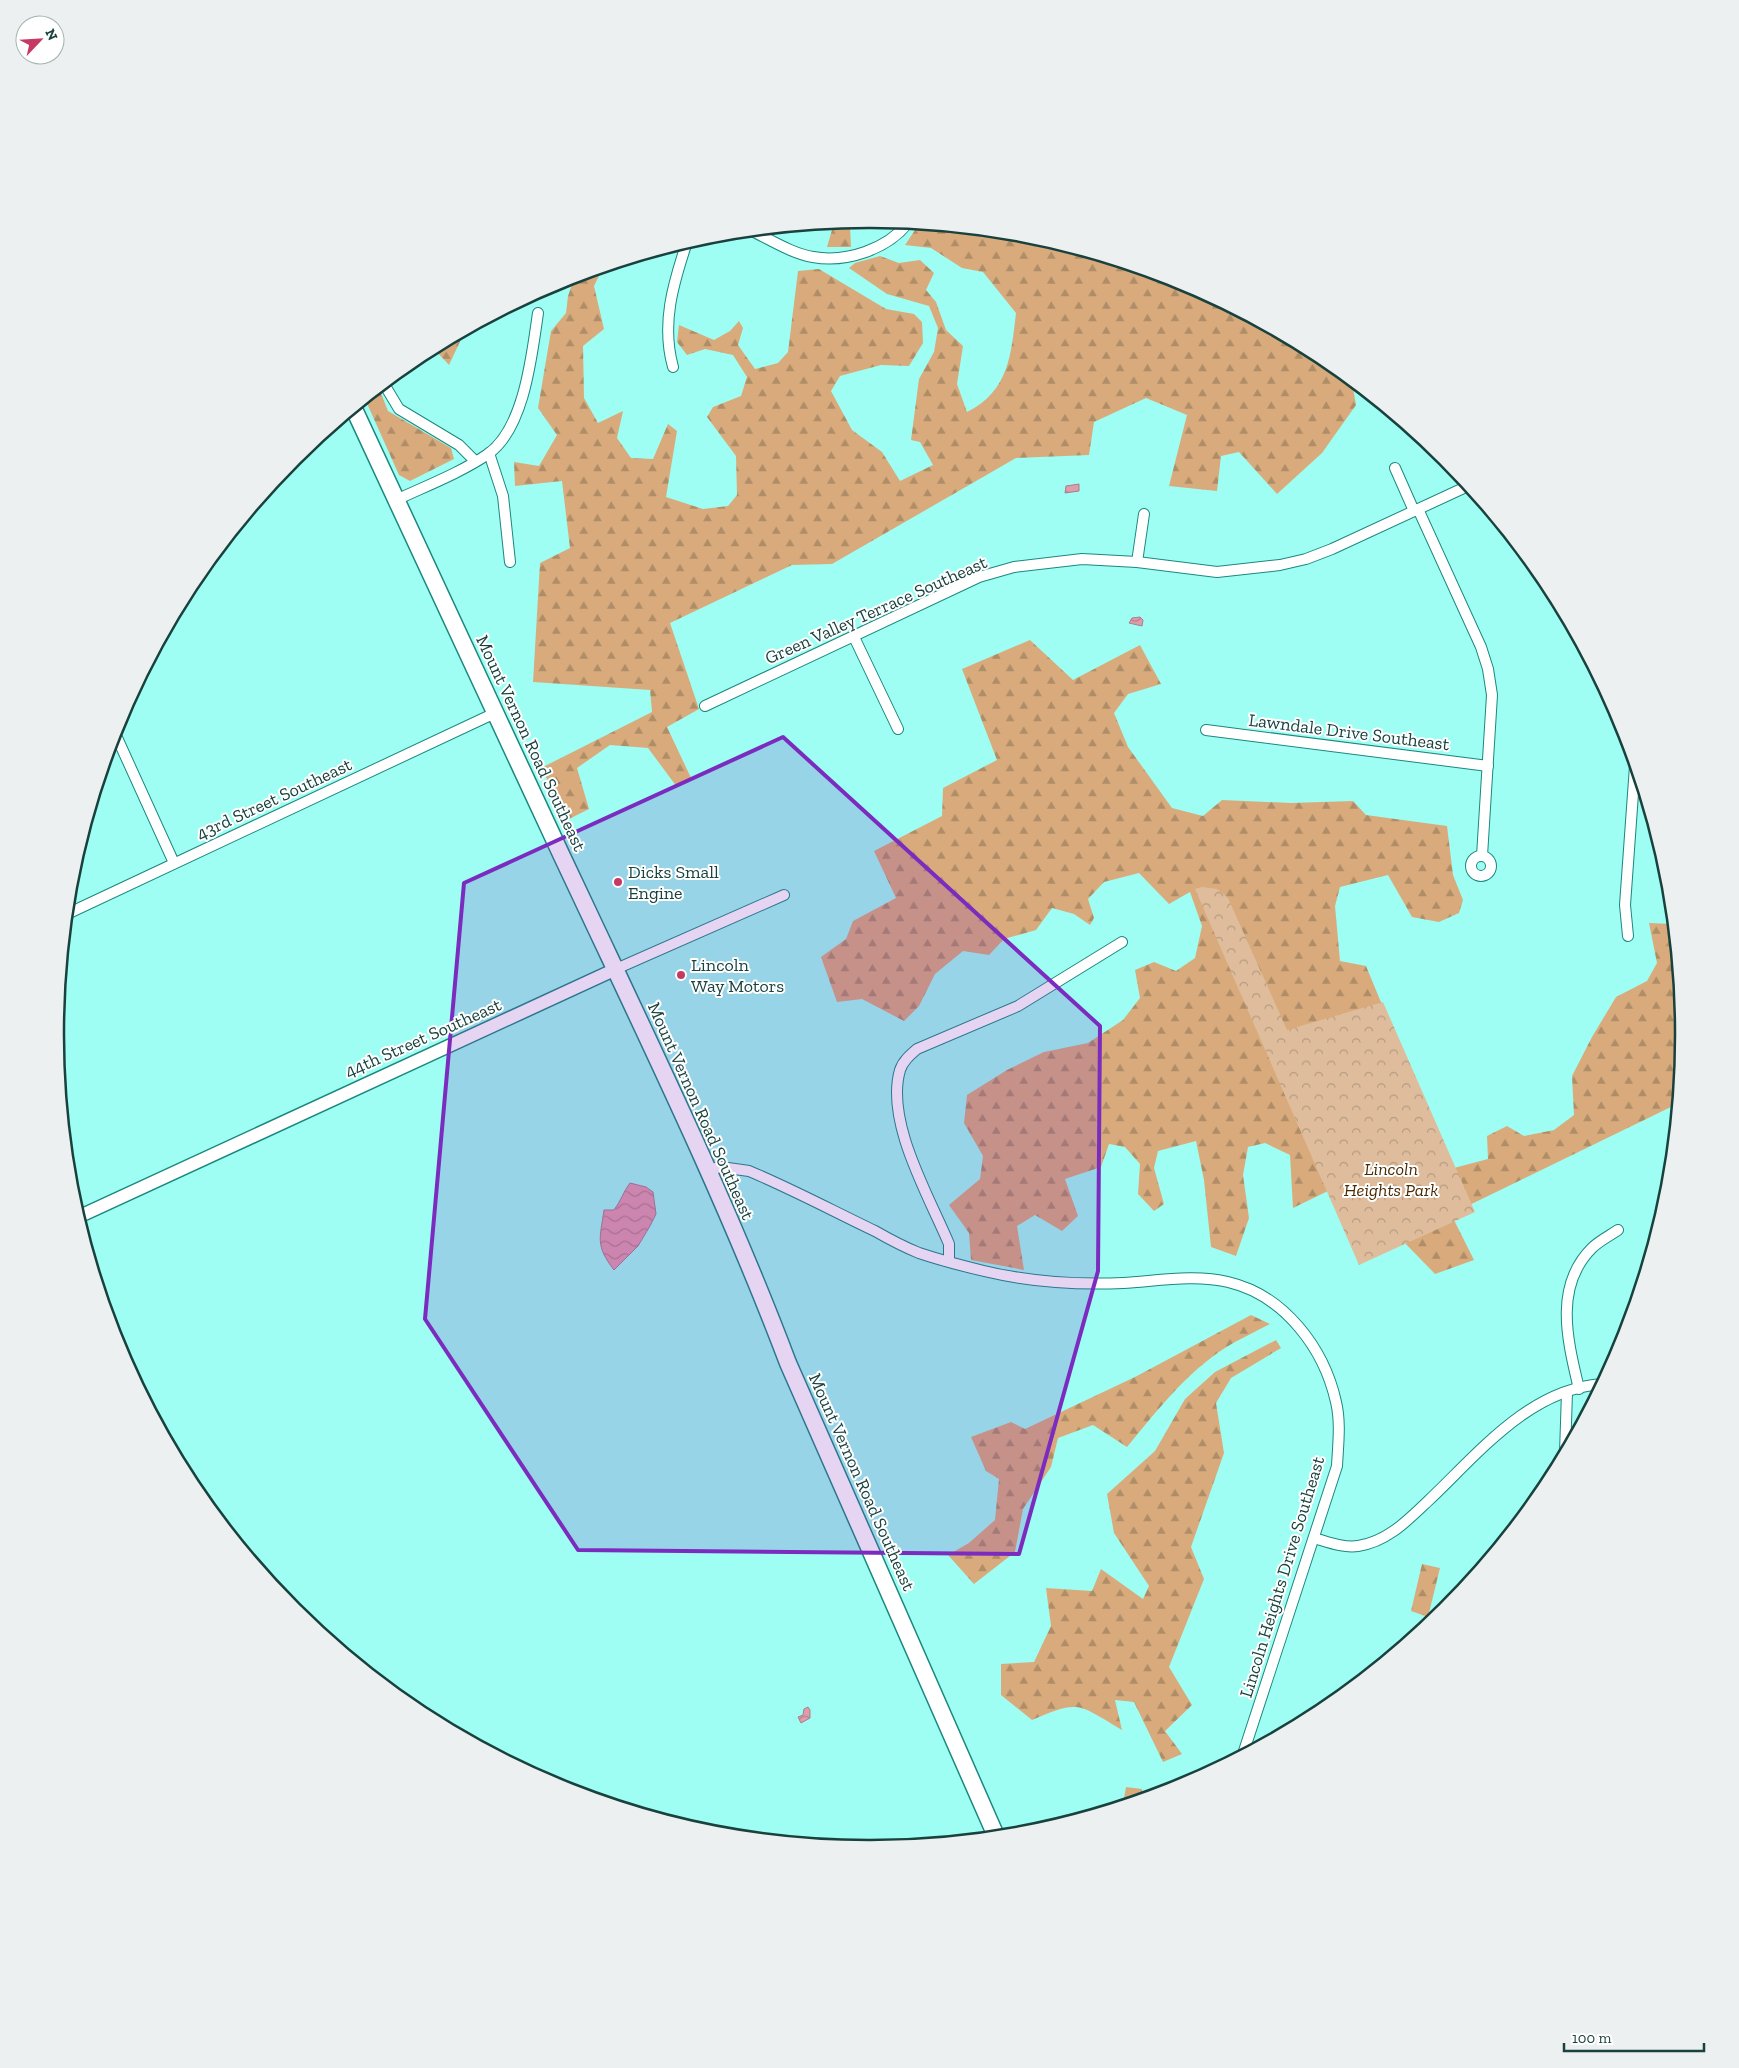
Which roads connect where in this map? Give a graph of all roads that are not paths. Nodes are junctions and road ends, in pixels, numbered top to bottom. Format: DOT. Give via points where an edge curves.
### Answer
graph roads {
  1 [pos="902,229"];
  2 [pos="762,235"];
  3 [pos="685,250"];
  4 [pos="538,313"];
  5 [pos="673,367"];
  6 [pos="387,389"];
  7 [pos="356,413"];
  8 [pos="489,453"];
  9 [pos="474,460"];
  10 [pos="1394,468"];
  11 [pos="1462,489"];
  12 [pos="396,500"];
  13 [pos="1416,510"];
  14 [pos="1144,514"];
  15 [pos="510,562"];
  16 [pos="1137,562"];
  17 [pos="854,637"];
  18 [pos="705,706"];
  19 [pos="495,712"];
  20 [pos="898,729"];
  21 [pos="1206,730"];
  22 [pos="119,743"];
  23 [pos="1488,766"];
  24 [pos="1634,781"];
  25 [pos="1482,856"];
  26 [pos="174,863"];
  27 [pos="784,895"];
  28 [pos="74,911"];
  29 [pos="1628,936"];
  30 [pos="1122,942"];
  31 [pos="616,969"];
  32 [pos="706,1170"];
  33 [pos="84,1214"];
  34 [pos="1618,1230"];
  35 [pos="949,1261"];
  36 [pos="1594,1386"];
  37 [pos="1579,1389"];
  38 [pos="1567,1392"];
  39 [pos="1565,1440"];
  40 [pos="1314,1538"];
  41 [pos="1245,1746"];
  42 [pos="993,1830"];
  1 -- 2 [label="street" via="890,241 865,252 835,258 812,257"];
  3 -- 5 [label="street" via="670,302 667,328"];
  4 -- 8 [label="street" via="521,401 508,430"];
  6 -- 9 [label="street" via="398,408 459,445"];
  7 -- 12 [label="main road, Mount Vernon Road Southeast"];
  8 -- 9 [label="street"];
  8 -- 15 [label="street" via="503,496"];
  9 -- 12 [label="street"];
  10 -- 13 [label="street"];
  11 -- 13 [label="street, Green Valley Terrace Southeast"];
  12 -- 19 [label="main road, Mount Vernon Road Southeast"];
  13 -- 16 [label="street, Green Valley Terrace Southeast" via="1332,549 1280,565 1217,572"];
  13 -- 23 [label="street" via="1481,647 1488,669 1492,695"];
  14 -- 16 [label="street"];
  16 -- 17 [label="street, Green Valley Terrace Southeast" via="1082,559 1014,567 979,577"];
  17 -- 18 [label="street, Green Valley Terrace Southeast"];
  17 -- 20 [label="street"];
  19 -- 26 [label="street, 43rd Street Southeast"];
  19 -- 31 [label="main road, Mount Vernon Road Southeast"];
  21 -- 23 [label="street, Lawndale Drive Southeast"];
  22 -- 26 [label="street"];
  23 -- 25 [label="street"];
  24 -- 29 [label="street" via="1625,905"];
  26 -- 28 [label="street, 43rd Street Southeast"];
  27 -- 31 [label="street, 44th Street Southeast"];
  30 -- 35 [label="street" via="1018,1006 917,1049 900,1068 896,1095 900,1125 949,1244"];
  31 -- 32 [label="main road, Mount Vernon Road Southeast"];
  31 -- 33 [label="street, 44th Street Southeast"];
  32 -- 35 [label="street, Lincoln Heights Drive Southeast" via="721,1167 749,1171 918,1253"];
  32 -- 42 [label="main road, Mount Vernon Road Southeast"];
  34 -- 37 [label="street" via="1592,1248 1574,1274 1566,1301 1567,1334"];
  35 -- 40 [label="street, Lincoln Heights Drive Southeast" via="1049,1282 1229,1282 1252,1290 1275,1304 1296,1323 1313,1347 1328,1375 1336,1403 1339,1434 1337,1466"];
  36 -- 37 [label="street"];
  37 -- 38 [label="street"];
  38 -- 39 [label="street"];
  38 -- 40 [label="street" via="1530,1408 1408,1520 1382,1538 1356,1546"];
  40 -- 41 [label="street, Lincoln Heights Drive Southeast"];
}
